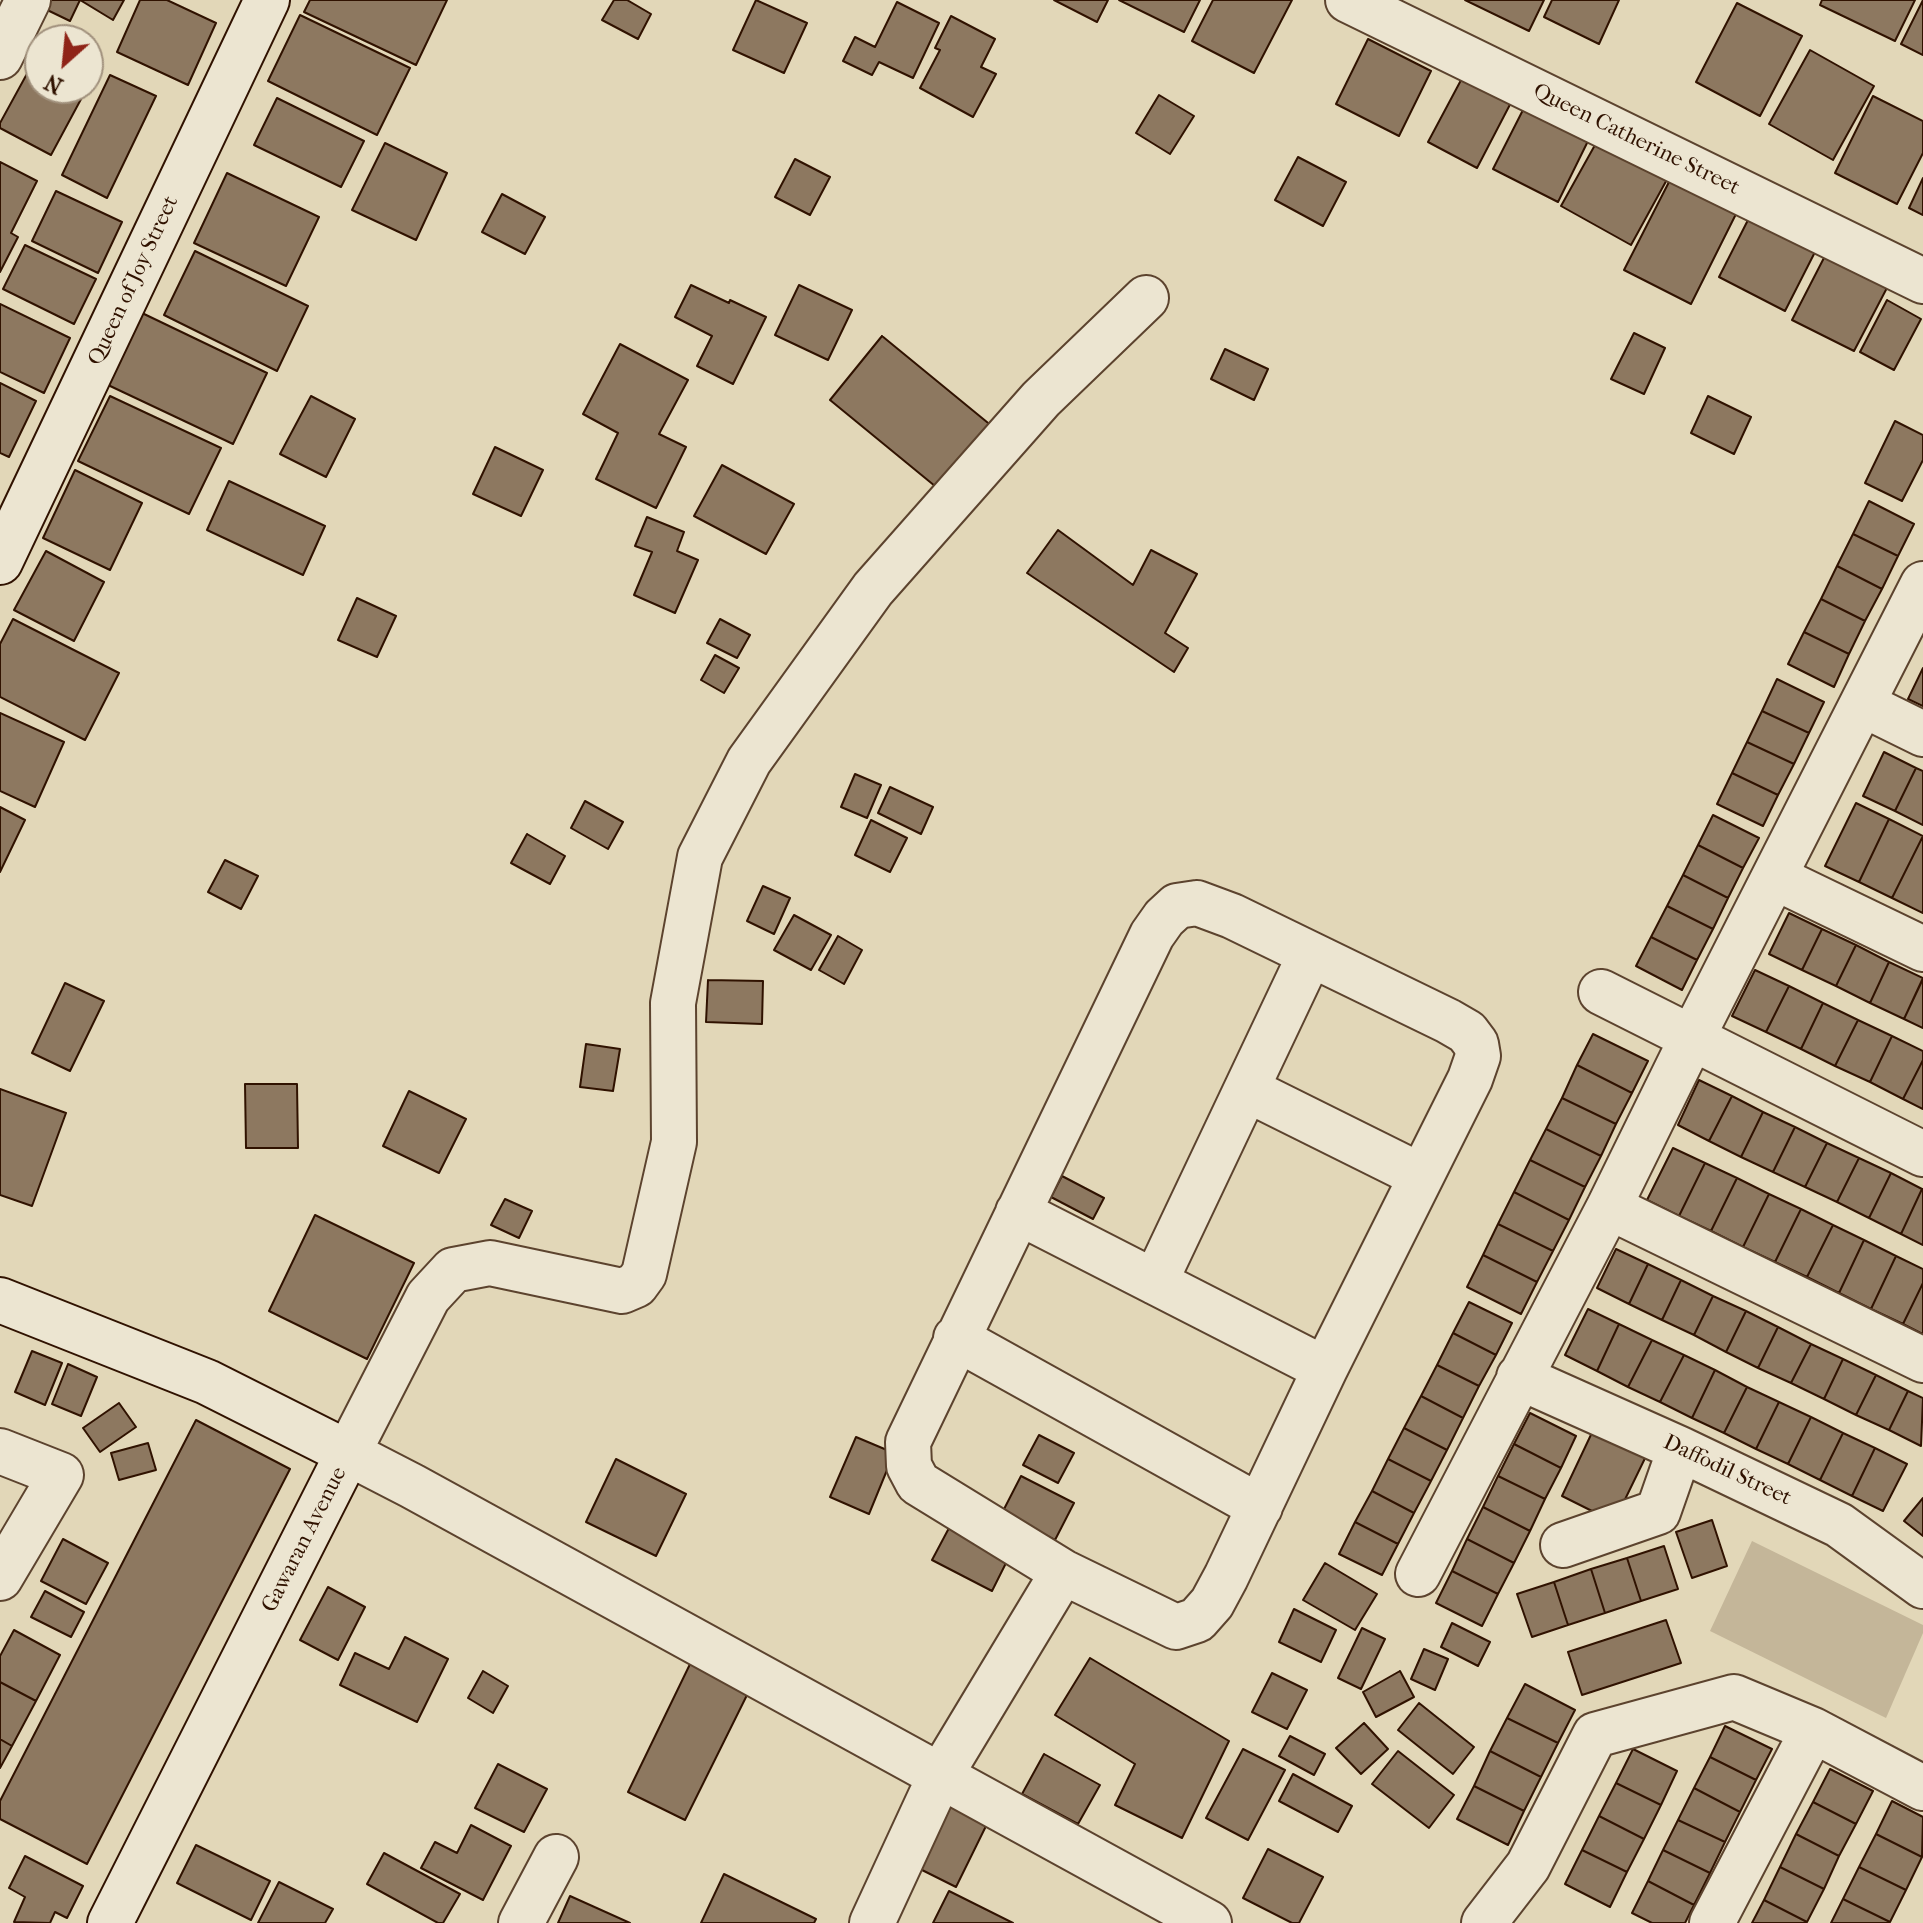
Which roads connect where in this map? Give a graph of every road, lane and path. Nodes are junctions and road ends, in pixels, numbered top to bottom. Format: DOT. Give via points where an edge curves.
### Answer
graph roads {
  1 [pos="28,0"];
  2 [pos="267,0"];
  3 [pos="1348,0"];
  4 [pos="0,57"];
  5 [pos="1923,281"];
  6 [pos="1146,298"];
  7 [pos="0,562"];
  8 [pos="1923,584"];
  9 [pos="1862,704"];
  10 [pos="1923,734"];
  11 [pos="1774,877"];
  12 [pos="1923,949"];
  13 [pos="1310,955"];
  14 [pos="1601,992"];
  15 [pos="1692,1038"];
  16 [pos="1248,1090"];
  17 [pos="1923,1154"];
  18 [pos="1421,1176"];
  19 [pos="1609,1207"];
  20 [pos="1018,1212"];
  21 [pos="1155,1282"];
  22 [pos="0,1300"];
  23 [pos="956,1338"];
  24 [pos="1923,1360"];
  25 [pos="1325,1369"];
  26 [pos="1519,1377"];
  27 [pos="1680,1449"];
  28 [pos="0,1451"];
  29 [pos="348,1453"];
  30 [pos="1260,1507"];
  31 [pos="1563,1545"];
  32 [pos="1063,1572"];
  33 [pos="1418,1574"];
  34 [pos="0,1578"];
  35 [pos="1923,1586"];
  36 [pos="1813,1730"];
  37 [pos="940,1776"];
  38 [pos="1923,1788"];
  39 [pos="556,1857"];
  40 [pos="110,1923"];
  41 [pos="521,1923"];
  42 [pos="872,1923"];
  43 [pos="1209,1923"];
  44 [pos="1484,1923"];
  45 [pos="1712,1923"];
  1 -- 4 [label="street"];
  2 -- 7 [label="street, Queen of Joy Street"];
  3 -- 5 [label="street, Queen Catherine Street"];
  6 -- 29 [label="street" via="1041,399 873,589 742,774 700,857 673,1003 674,1142 644,1274 622,1291 490,1263 453,1270 428,1297"];
  8 -- 9 [label="street"];
  9 -- 10 [label="street"];
  9 -- 11 [label="street"];
  11 -- 12 [label="street"];
  11 -- 15 [label="street"];
  13 -- 16 [label="street"];
  13 -- 18 [label="street" via="1448,1021 1476,1044 1470,1079"];
  13 -- 20 [label="street" via="1197,903 1177,906 1152,935"];
  14 -- 15 [label="street"];
  15 -- 17 [label="street"];
  15 -- 19 [label="street"];
  16 -- 18 [label="street"];
  16 -- 21 [label="street"];
  18 -- 25 [label="street"];
  19 -- 24 [label="street"];
  19 -- 26 [label="street"];
  20 -- 21 [label="street"];
  20 -- 23 [label="street"];
  21 -- 25 [label="street"];
  22 -- 29 [label="street, Gawaran Avenue" via="207,1382"];
  23 -- 30 [label="street"];
  23 -- 32 [label="street" via="908,1442 909,1466 918,1483"];
  25 -- 30 [label="street"];
  26 -- 27 [label="street, Daffodil Street"];
  26 -- 33 [label="street"];
  27 -- 31 [label="street" via="1658,1512"];
  27 -- 35 [label="street, Daffodil Street" via="1839,1525"];
  28 -- 34 [label="street" via="61,1475"];
  29 -- 37 [label="street"];
  29 -- 40 [label="street, Gawaran Avenue"];
  30 -- 32 [label="street" via="1212,1603 1186,1624 1176,1627"];
  32 -- 37 [label="street"];
  36 -- 38 [label="street"];
  36 -- 44 [label="street" via="1734,1697 1595,1735 1528,1866"];
  36 -- 45 [label="street"];
  37 -- 42 [label="street"];
  37 -- 43 [label="street"];
  39 -- 41 [label="street"];
}
